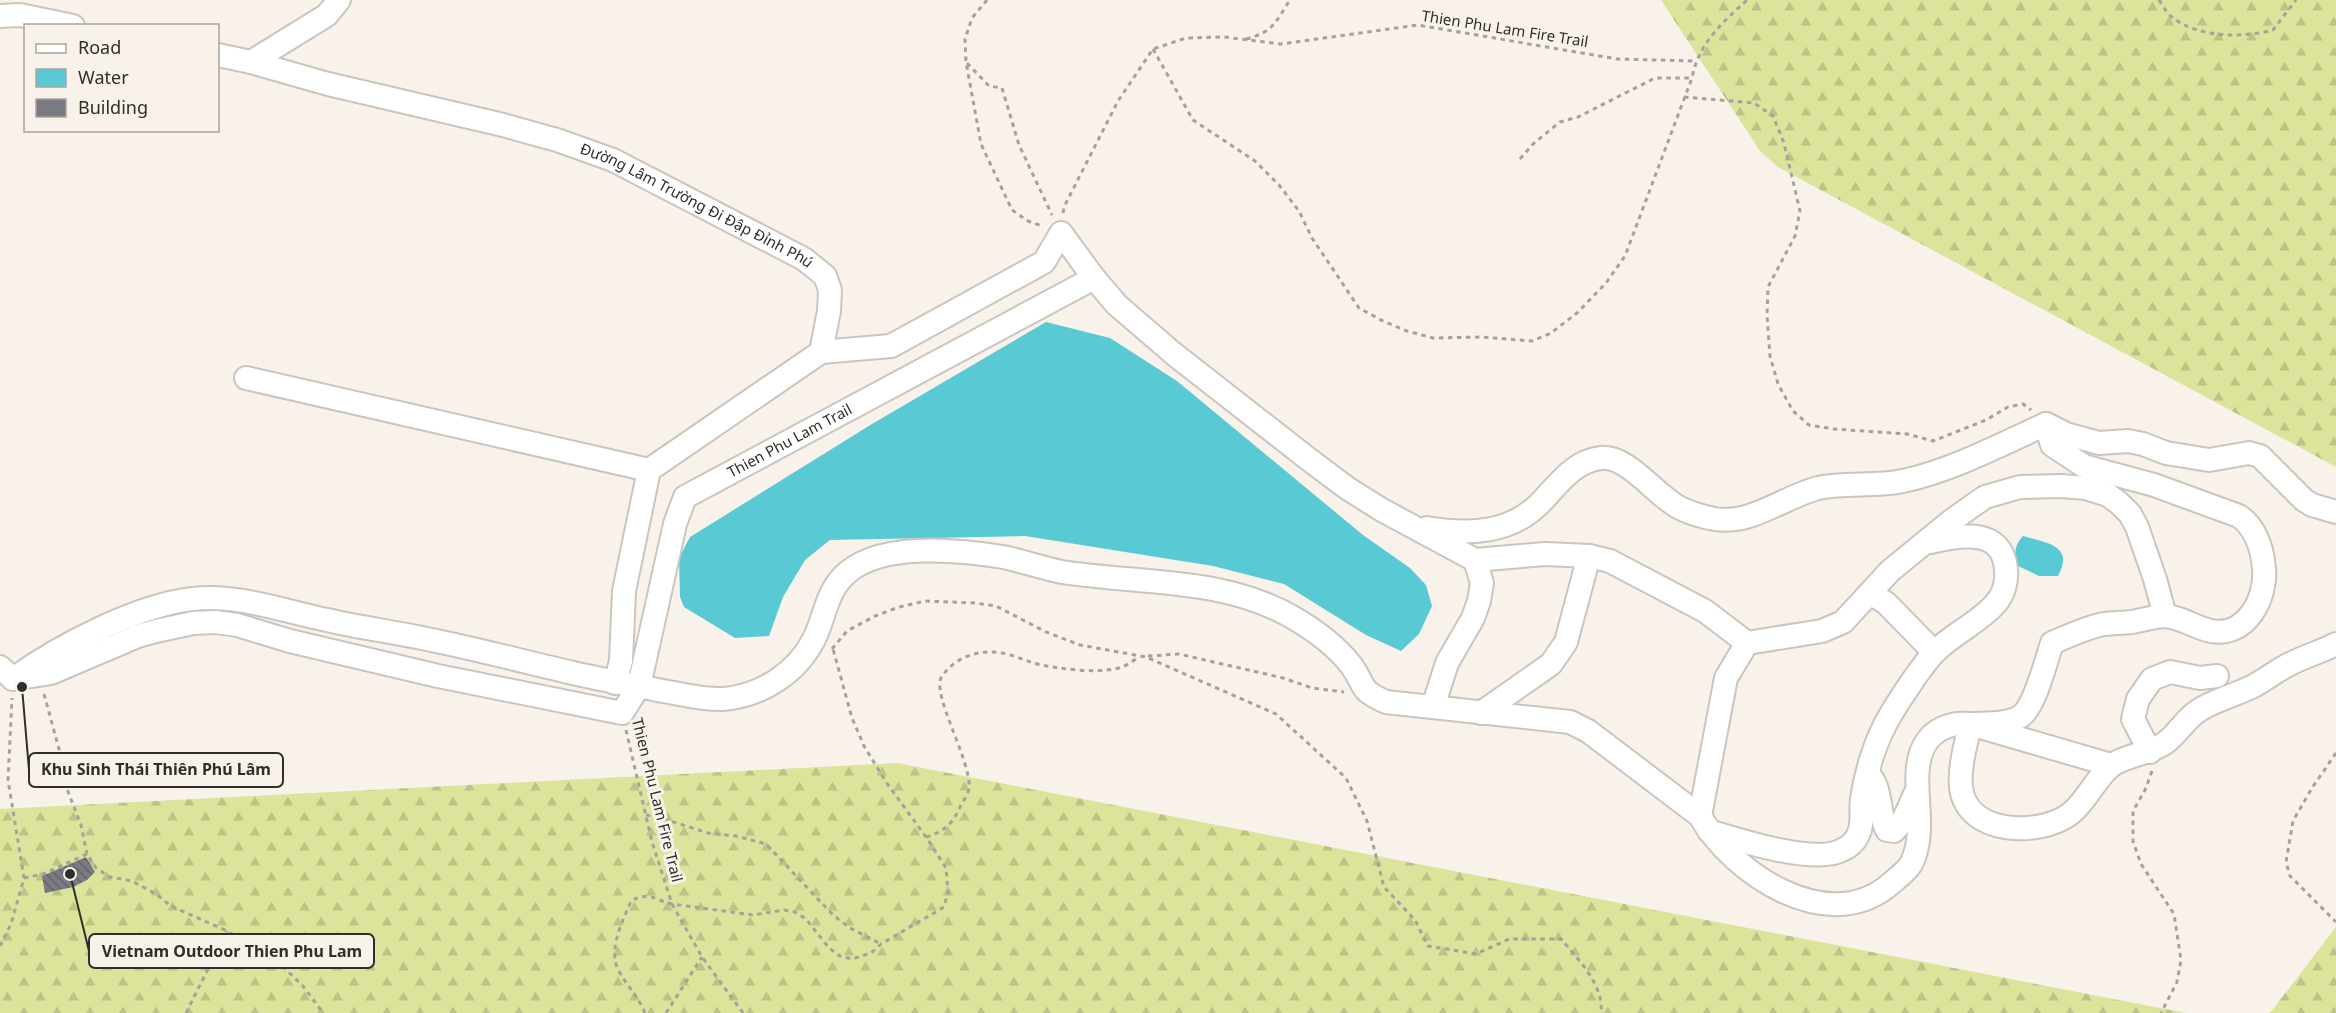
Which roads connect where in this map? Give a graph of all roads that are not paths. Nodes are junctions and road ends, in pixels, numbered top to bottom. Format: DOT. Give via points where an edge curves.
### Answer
graph roads {
  1 [pos="339,0"];
  2 [pos="15,10"];
  3 [pos="66,24"];
  4 [pos="219,55"];
  5 [pos="251,62"];
  6 [pos="1094,278"];
  7 [pos="820,352"];
  8 [pos="246,378"];
  9 [pos="2046,424"];
  10 [pos="648,470"];
  11 [pos="2336,512"];
  12 [pos="1410,525"];
  13 [pos="1926,543"];
  14 [pos="1589,556"];
  15 [pos="1475,560"];
  16 [pos="1870,592"];
  17 [pos="2165,616"];
  18 [pos="1747,643"];
  19 [pos="2336,644"];
  20 [pos="1934,652"];
  21 [pos="7,673"];
  22 [pos="2217,676"];
  23 [pos="615,683"];
  24 [pos="639,686"];
  25 [pos="1433,707"];
  26 [pos="1480,713"];
  27 [pos="1970,724"];
  28 [pos="2150,752"];
  29 [pos="2111,765"];
  30 [pos="1867,773"];
  31 [pos="1918,787"];
  32 [pos="1705,823"];
  1 -- 5 [label="street" via="327,15"];
  2 -- 3 [label="street"];
  4 -- 5 [label="street, Đường Lâm Trường Đi Đập Đỉnh Phú"];
  5 -- 7 [label="street, Đường Lâm Trường Đi Đập Đỉnh Phú" via="499,124 613,160 804,259 825,276 830,290 829,311"];
  6 -- 7 [label="street" via="1061,233 1044,262 891,346"];
  6 -- 12 [label="street" via="1117,305 1252,416 1347,488"];
  6 -- 24 [label="street, Thien Phu Lam Trail" via="685,497 675,524"];
  7 -- 10 [label="street"];
  8 -- 10 [label="street"];
  9 -- 11 [label="street" via="2099,443 2127,441 2209,460 2249,453 2260,456 2304,500"];
  9 -- 12 [label="street" via="1980,455 1903,481 1818,488 1734,518 1718,519 1679,508 1619,462 1604,458 1573,469 1525,516 1506,526 1457,533"];
  9 -- 17 [label="street" via="2052,446 2084,465 2230,512 2253,529 2261,550 2264,585 2247,622 2222,632"];
  10 -- 23 [label="street" via="624,591 621,661"];
  12 -- 15 [label="street"];
  13 -- 16 [label="street"];
  13 -- 17 [label="street" via="1985,497 2001,491 2020,487 2086,488 2108,495 2130,514"];
  13 -- 20 [label="street" via="1954,536 1984,539 2004,554 2007,572 2005,588 1996,603"];
  14 -- 15 [label="street" via="1545,554"];
  14 -- 18 [label="street" via="1610,561 1696,606"];
  14 -- 26 [label="street" via="1566,642 1551,664"];
  15 -- 25 [label="street" via="1482,583 1479,601 1447,663"];
  16 -- 18 [label="street" via="1843,622 1822,631"];
  16 -- 20 [label="street"];
  17 -- 27 [label="street" via="2102,624 2052,643 2035,694 2020,717"];
  18 -- 32 [label="street" via="1726,678"];
  19 -- 28 [label="street" via="2200,709 2167,742"];
  20 -- 30 [label="street" via="1891,715"];
  21 -- 23 [label="street" via="157,606 219,598 417,637"];
  21 -- 24 [label="street, Thien Phu Lam Trail" via="43,675 147,633 178,625 216,622 438,676 622,713"];
  22 -- 28 [label="street" via="2200,678 2170,672 2152,679 2138,699 2133,719"];
  23 -- 24 [label="street"];
  24 -- 25 [label="street" via="724,699 760,690 799,663 815,637 836,586 849,571 877,555 961,552 1004,557 1061,572 1187,585 1251,597 1292,617 1328,642 1351,666 1366,694 1386,702"];
  25 -- 26 [label="street"];
  26 -- 32 [label="street" via="1570,722 1588,731"];
  27 -- 29 [label="street"];
  27 -- 29 [label="street" via="1961,789 1971,811 1989,824 2008,829 2028,828 2070,814"];
  27 -- 31 [label="street" via="1957,723 1932,735 1920,756"];
  28 -- 29 [label="street"];
  30 -- 31 [label="street" via="1875,780 1887,830 1894,831 1903,821"];
  30 -- 32 [label="street" via="1859,835 1839,852 1813,854 1776,849"];
  31 -- 32 [label="street" via="1917,844 1910,865 1866,900 1829,903 1782,892 1743,866"];
}
